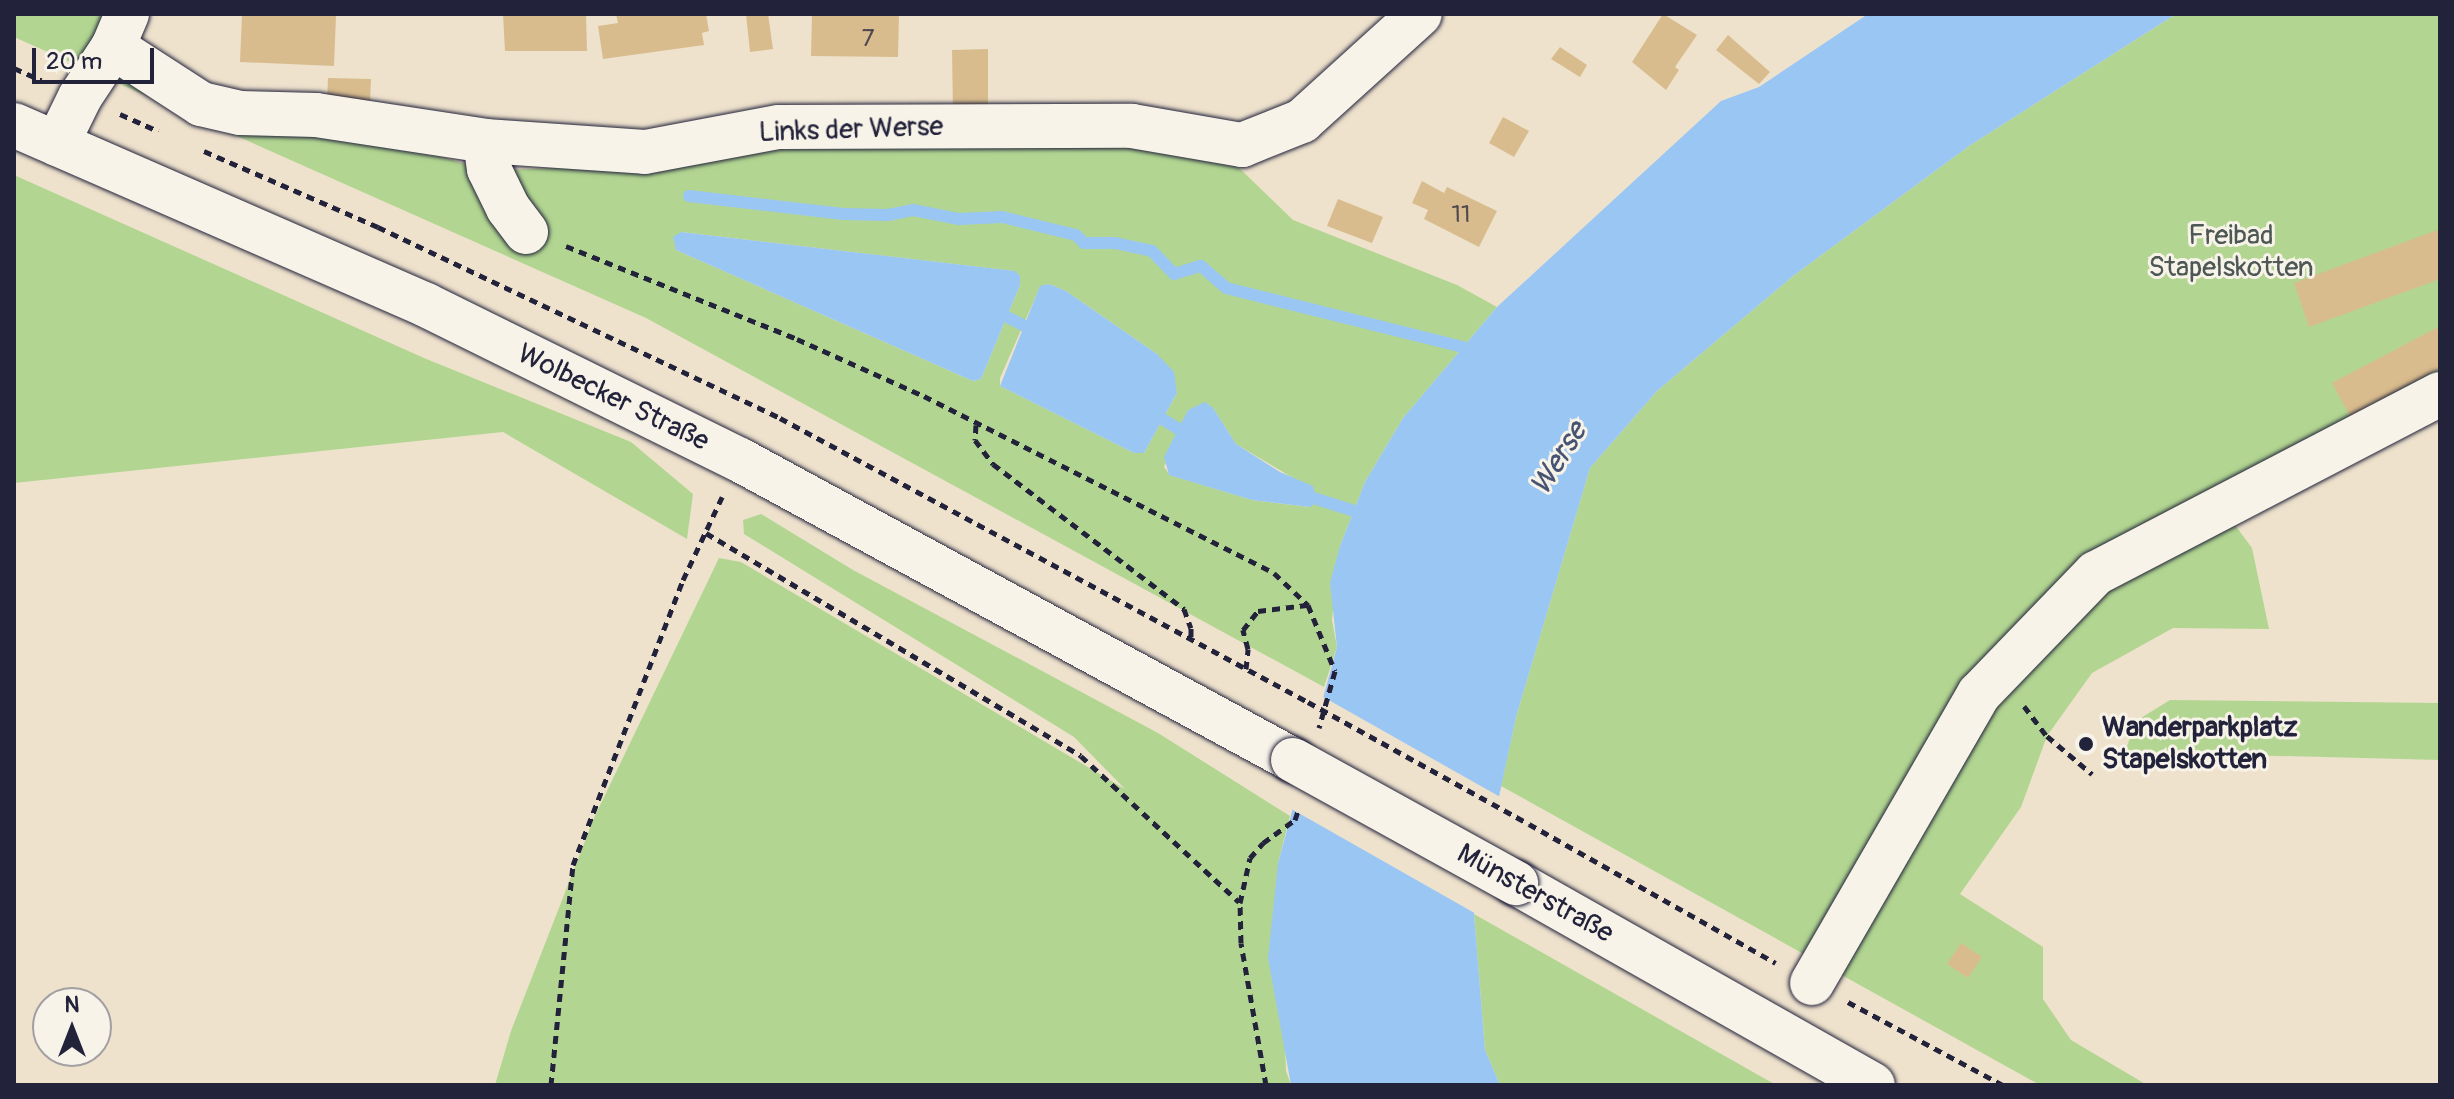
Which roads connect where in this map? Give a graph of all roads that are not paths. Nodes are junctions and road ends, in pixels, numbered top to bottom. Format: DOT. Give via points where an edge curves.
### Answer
graph roads {
  1 [pos="1420,14"];
  2 [pos="120,31"];
  3 [pos="14,125"];
  4 [pos="485,141"];
  5 [pos="57,144"];
  6 [pos="526,232"];
  7 [pos="2440,394"];
  8 [pos="1196,704"];
  9 [pos="1812,983"];
  10 [pos="1873,1085"];
  1 -- 4 [label="main road, Links der Werse" via="1302,121 1242,145 1132,126 779,127 645,152"];
  2 -- 4 [label="main road, Links der Werse" via="201,104"];
  2 -- 5 [label="main road"];
  3 -- 5 [label="main road, Wolbecker Straße"];
  4 -- 6 [label="main road" via="489,169"];
  5 -- 8 [label="main road, Wolbecker Straße" via="426,305 740,460"];
  7 -- 9 [label="main road" via="2096,573 1979,694"];
  8 -- 10 [label="main road, Münsterstraße, bridge"];
}
